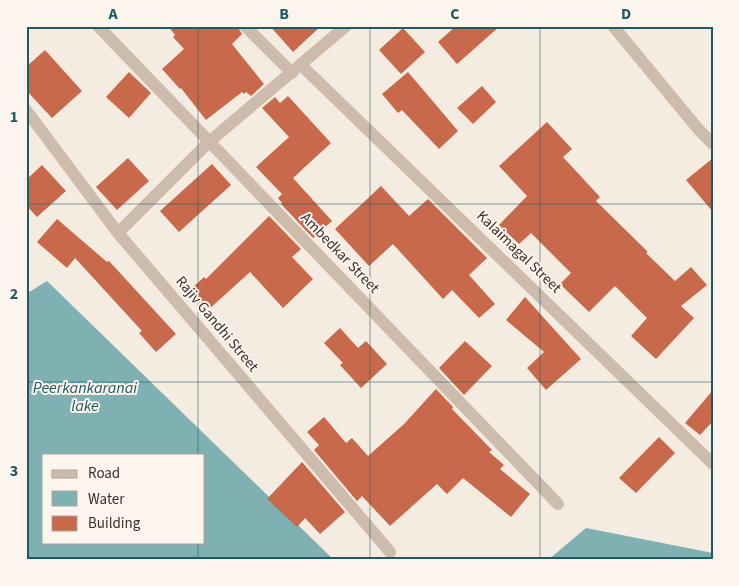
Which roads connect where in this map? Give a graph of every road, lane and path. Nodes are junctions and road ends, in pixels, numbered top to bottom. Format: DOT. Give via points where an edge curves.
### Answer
graph roads {
  1 [pos="98,26"];
  2 [pos="244,26"];
  3 [pos="346,26"];
  4 [pos="613,26"];
  5 [pos="297,69"];
  6 [pos="26,110"];
  7 [pos="210,141"];
  8 [pos="713,144"];
  9 [pos="118,233"];
  10 [pos="713,464"];
  11 [pos="558,504"];
  12 [pos="390,552"];
  1 -- 7 [label="street, Ambedkar Street"];
  2 -- 5 [label="street, Kalaimagal Street"];
  3 -- 5 [label="street"];
  4 -- 8 [label="street"];
  5 -- 7 [label="street"];
  5 -- 10 [label="street, Kalaimagal Street"];
  6 -- 9 [label="street, Rajiv Gandhi Street"];
  7 -- 9 [label="street"];
  7 -- 11 [label="street, Ambedkar Street"];
  9 -- 12 [label="street, Rajiv Gandhi Street"];
}
